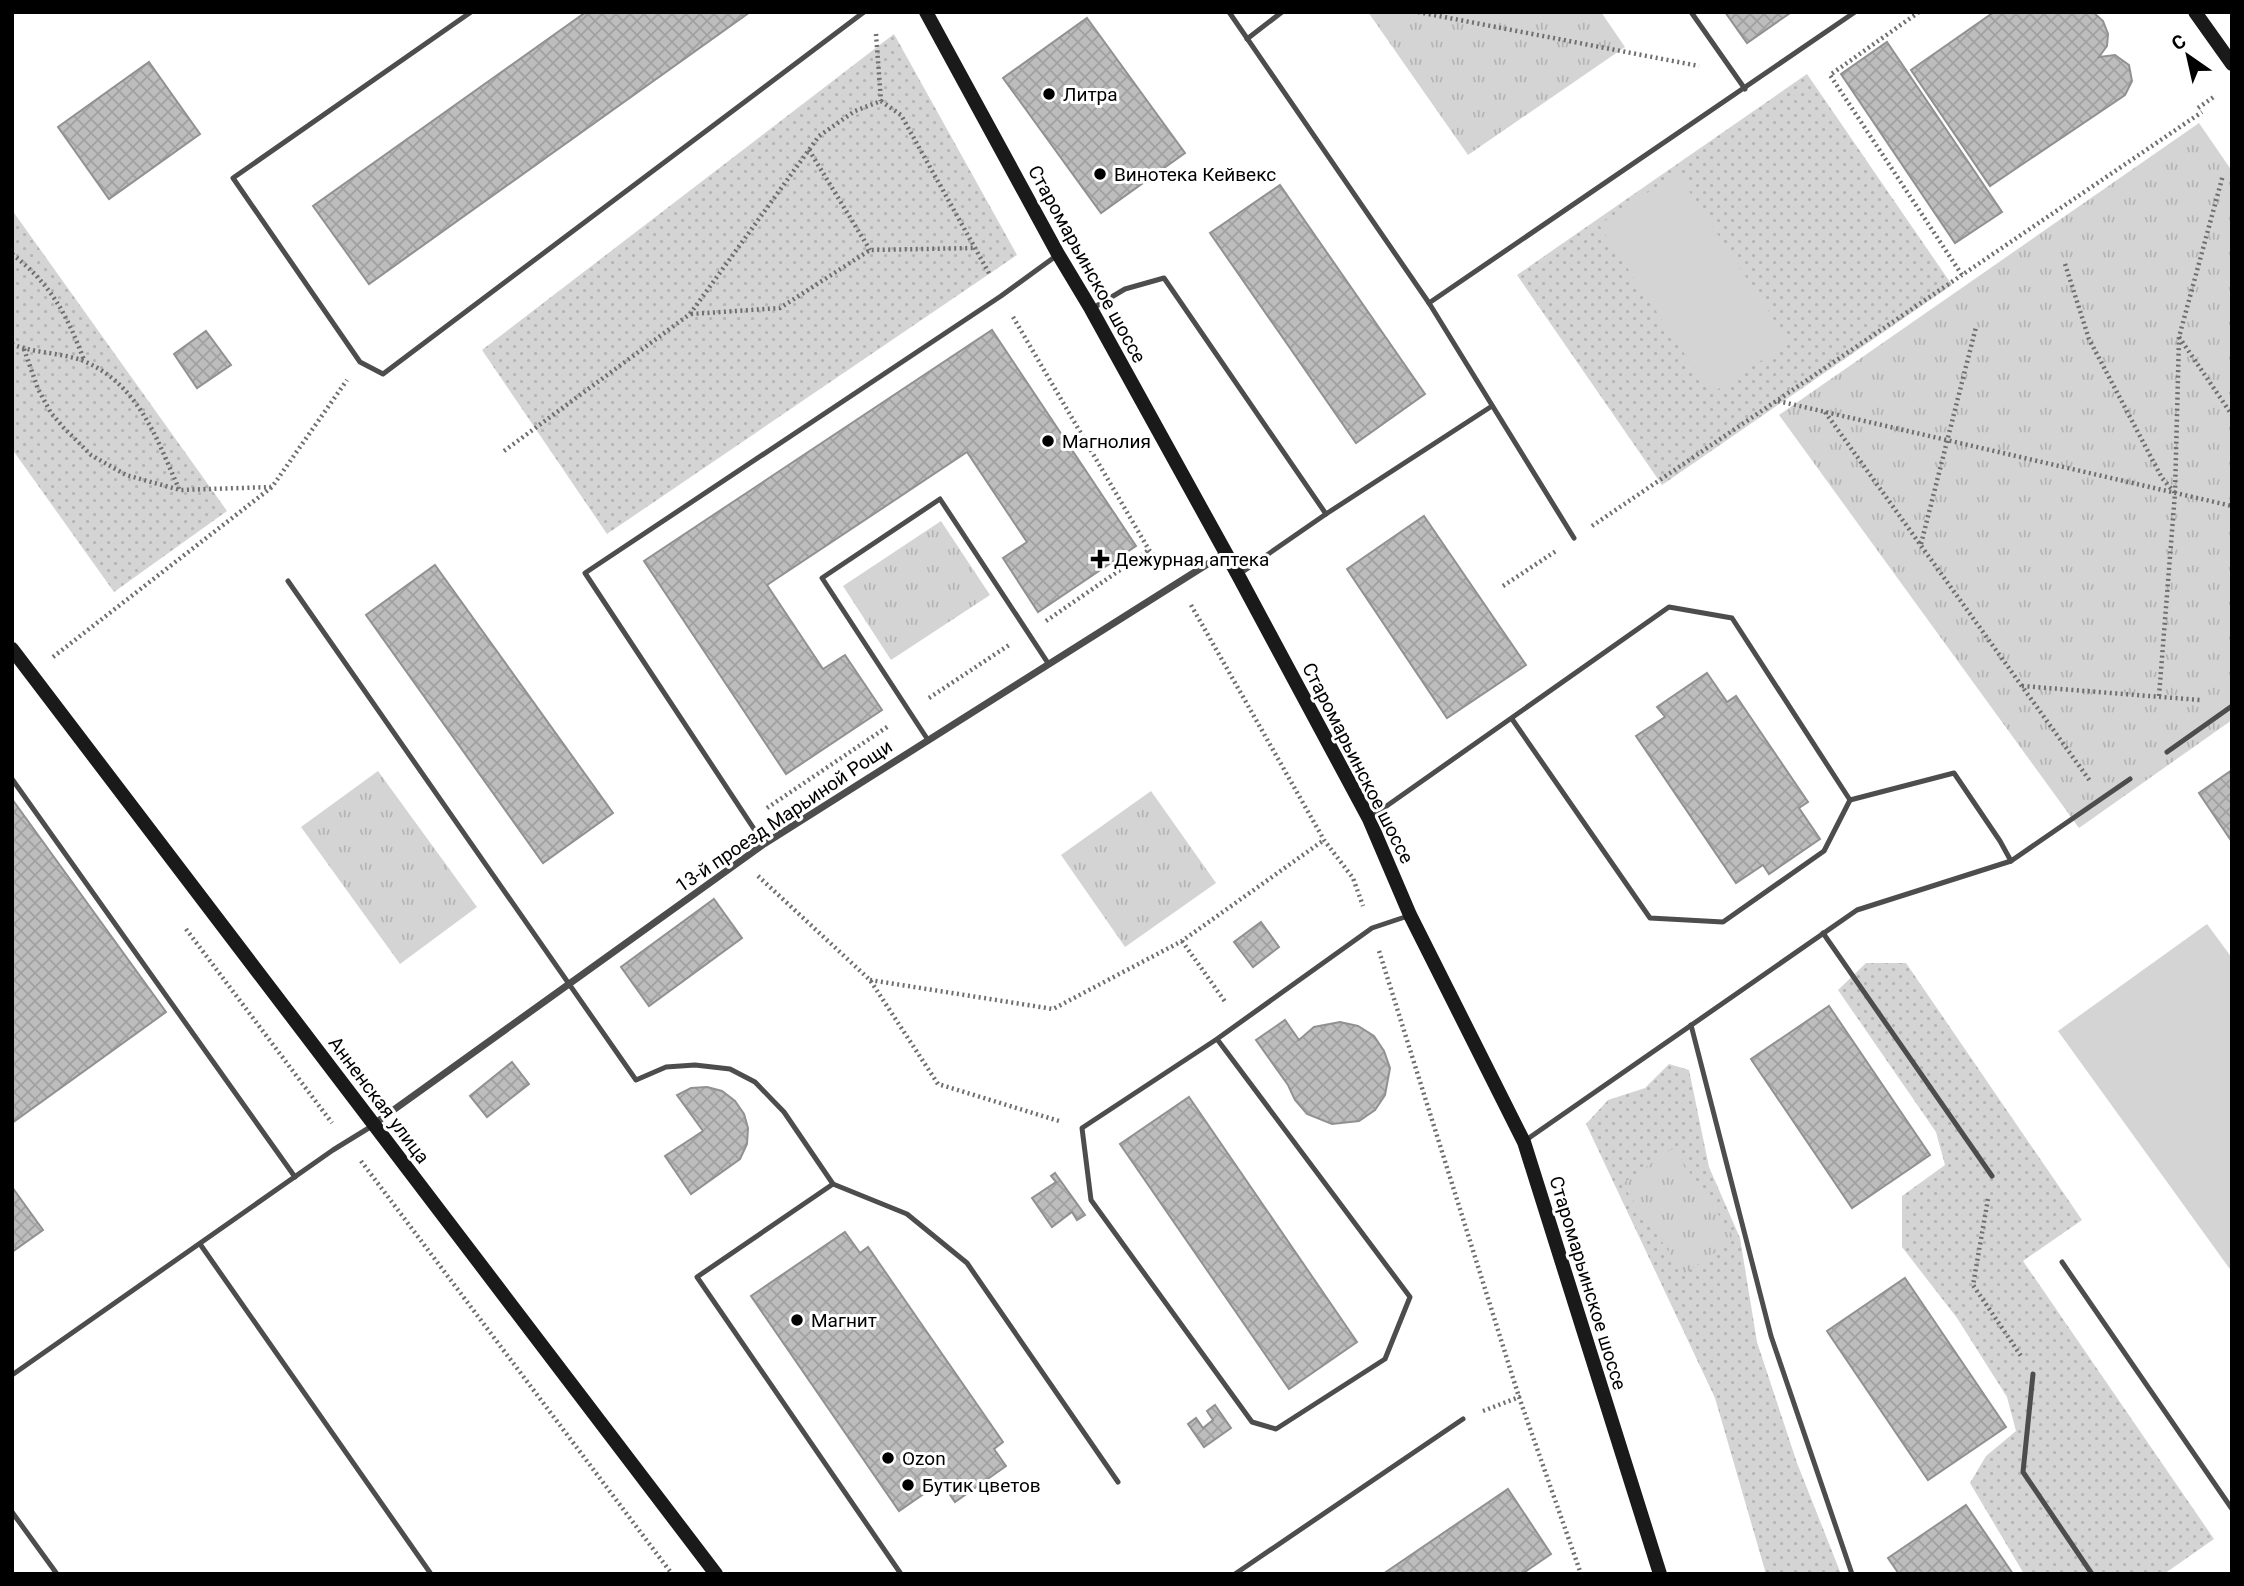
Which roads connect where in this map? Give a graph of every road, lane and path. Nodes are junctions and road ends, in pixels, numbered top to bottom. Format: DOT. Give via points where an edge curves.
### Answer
graph roads {
  1 [pos="471,12"];
  2 [pos="864,12"];
  3 [pos="926,12"];
  4 [pos="1229,12"];
  5 [pos="1282,12"];
  6 [pos="1418,12"];
  7 [pos="1691,12"];
  8 [pos="1855,12"];
  9 [pos="1919,12"];
  10 [pos="2195,12"];
  11 [pos="875,25"];
  12 [pos="1247,39"];
  13 [pos="2232,64"];
  14 [pos="1734,73"];
  15 [pos="1745,89"];
  16 [pos="2215,96"];
  17 [pos="881,101"];
  18 [pos="808,150"];
  19 [pos="2223,175"];
  20 [pos="975,248"];
  21 [pos="870,250"];
  22 [pos="12,254"];
  23 [pos="1058,254"];
  24 [pos="2065,264"];
  25 [pos="1962,275"];
  26 [pos="1429,303"];
  27 [pos="1091,309"];
  28 [pos="690,314"];
  29 [pos="1976,327"];
  30 [pos="2179,337"];
  31 [pos="12,344"];
  32 [pos="24,349"];
  33 [pos="84,361"];
  34 [pos="360,362"];
  35 [pos="1777,401"];
  36 [pos="1492,406"];
  37 [pos="1825,412"];
  38 [pos="2232,415"];
  39 [pos="272,487"];
  40 [pos="180,490"];
  41 [pos="2175,493"];
  42 [pos="2232,506"];
  43 [pos="1326,514"];
  44 [pos="1574,538"];
  45 [pos="1921,545"];
  46 [pos="1149,550"];
  47 [pos="1226,553"];
  48 [pos="1238,575"];
  49 [pos="288,581"];
  50 [pos="1503,586"];
  51 [pos="1185,594"];
  52 [pos="1028,632"];
  53 [pos="12,649"];
  54 [pos="1048,663"];
  55 [pos="31,674"];
  56 [pos="2022,686"];
  57 [pos="2159,696"];
  58 [pos="2207,701"];
  59 [pos="2232,706"];
  60 [pos="909,712"];
  61 [pos="1512,719"];
  62 [pos="928,740"];
  63 [pos="2167,752"];
  64 [pos="12,779"];
  65 [pos="2130,779"];
  66 [pos="2102,797"];
  67 [pos="1850,800"];
  68 [pos="1369,819"];
  69 [pos="748,820"];
  70 [pos="1324,840"];
  71 [pos="764,844"];
  72 [pos="2011,860"];
  73 [pos="750,868"];
  74 [pos="1410,915"];
  75 [pos="1372,928"];
  76 [pos="1823,933"];
  77 [pos="1182,941"];
  78 [pos="870,980"];
  79 [pos="570,984"];
  80 [pos="1239,1021"];
  81 [pos="1691,1025"];
  82 [pos="1217,1039"];
  83 [pos="373,1124"];
  84 [pos="1082,1128"];
  85 [pos="1524,1142"];
  86 [pos="1992,1176"];
  87 [pos="296,1177"];
  88 [pos="833,1184"];
  89 [pos="200,1244"];
  90 [pos="2062,1262"];
  91 [pos="2033,1374"];
  92 [pos="12,1376"];
  93 [pos="1520,1397"];
  94 [pos="1463,1419"];
  95 [pos="1118,1482"];
  96 [pos="2232,1510"];
  97 [pos="12,1511"];
  98 [pos="57,1574"];
  99 [pos="431,1574"];
  100 [pos="716,1574"];
  101 [pos="901,1574"];
  102 [pos="1235,1574"];
  103 [pos="1581,1574"];
  104 [pos="1660,1574"];
  105 [pos="1852,1574"];
  106 [pos="2092,1574"];
  1 -- 34 [label="lane" via="233,178"];
  2 -- 34 [label="lane" via="383,374"];
  3 -- 23 [label="street, Старомарьинское шоссе"];
  4 -- 12 [label="lane"];
  5 -- 12 [label="lane"];
  6 -- 14 [label="path"];
  7 -- 14 [label="lane"];
  8 -- 15 [label="lane"];
  9 -- 25 [label="path" via="1830,75"];
  10 -- 13 [label="street"];
  11 -- 17 [label="path"];
  12 -- 26 [label="lane"];
  14 -- 15 [label="lane"];
  15 -- 26 [label="lane"];
  16 -- 25 [label="path"];
  18 -- 21 [label="path"];
  19 -- 30 [label="path"];
  20 -- 21 [label="path"];
  21 -- 28 [label="path" via="780,308"];
  22 -- 33 [label="path" via="51,291 71,325"];
  23 -- 27 [label="street, Старомарьинское шоссе"];
  23 -- 69 [label="lane" via="585,573"];
  24 -- 41 [label="path" via="2089,339 2162,478"];
  25 -- 35 [label="path"];
  26 -- 36 [label="lane"];
  27 -- 43 [label="lane" via="1125,289 1164,278"];
  27 -- 47 [label="street, Старомарьинское шоссе"];
  29 -- 45 [label="path"];
  30 -- 38 [label="path"];
  30 -- 41 [label="path"];
  31 -- 32 [label="path"];
  32 -- 33 [label="path"];
  32 -- 40 [label="path" via="51,413 77,443 126,475"];
  33 -- 40 [label="path" via="118,382 147,416"];
  34 -- 39 [label="path"];
  35 -- 41 [label="path"];
  35 -- 44 [label="path"];
  36 -- 43 [label="lane"];
  36 -- 44 [label="lane"];
  37 -- 45 [label="path"];
  39 -- 40 [label="path"];
  39 -- 55 [label="path"];
  41 -- 42 [label="path"];
  41 -- 57 [label="path"];
  43 -- 48 [label="lane"];
  44 -- 50 [label="path"];
  45 -- 56 [label="path"];
  46 -- 52 [label="path"];
  47 -- 48 [label="street, Старомарьинское шоссе"];
  47 -- 54 [label="street, 13-й проезд Марьиной Рощи"];
  48 -- 68 [label="street, Старомарьинское шоссе"];
  49 -- 79 [label="lane"];
  51 -- 70 [label="path"];
  52 -- 54 [label="lane"];
  52 -- 60 [label="path"];
  52 -- 60 [label="lane" via="940,499 822,578"];
  53 -- 55 [label="street, Анненская улица"];
  54 -- 62 [label="street, 13-й проезд Марьиной Рощи"];
  55 -- 83 [label="street, Анненская улица"];
  56 -- 57 [label="path"];
  56 -- 66 [label="path"];
  57 -- 58 [label="path"];
  59 -- 63 [label="lane"];
  60 -- 62 [label="lane"];
  60 -- 69 [label="path"];
  61 -- 67 [label="lane" via="1670,607 1732,618"];
  61 -- 67 [label="lane" via="1650,918 1723,922 1824,850"];
  61 -- 68 [label="lane"];
  62 -- 71 [label="street, 13-й проезд Марьиной Рощи"];
  64 -- 87 [label="lane"];
  65 -- 66 [label="lane"];
  66 -- 72 [label="lane"];
  67 -- 72 [label="lane" via="1954,773"];
  68 -- 74 [label="street, Старомарьинское шоссе"];
  69 -- 71 [label="lane"];
  70 -- 75 [label="path" via="1353,878"];
  70 -- 77 [label="path"];
  71 -- 79 [label="street, 13-й проезд Марьиной Рощи"];
  72 -- 76 [label="lane" via="1857,910"];
  73 -- 78 [label="path"];
  74 -- 75 [label="lane"];
  74 -- 85 [label="street, Старомарьинское шоссе"];
  75 -- 80 [label="lane"];
  75 -- 93 [label="path"];
  76 -- 81 [label="lane"];
  76 -- 86 [label="lane"];
  77 -- 78 [label="path" via="1053,1009"];
  77 -- 80 [label="path"];
  78 -- 84 [label="path" via="938,1084"];
  79 -- 83 [label="street, 13-й проезд Марьиной Рощи"];
  79 -- 88 [label="lane" via="636,1080 666,1068 695,1065 730,1069 755,1082 784,1112"];
  80 -- 82 [label="lane"];
  81 -- 85 [label="lane"];
  81 -- 105 [label="lane" via="1771,1336"];
  82 -- 84 [label="lane"];
  82 -- 84 [label="lane" via="1410,1297 1385,1359 1276,1429 1252,1423 1091,1200"];
  83 -- 87 [label="lane"];
  83 -- 100 [label="street, Анненская улица"];
  85 -- 104 [label="street, Старомарьинское шоссе"];
  86 -- 91 [label="path" via="1973,1285"];
  87 -- 89 [label="lane"];
  88 -- 95 [label="lane" via="907,1214 967,1263"];
  88 -- 101 [label="lane" via="697,1277"];
  89 -- 92 [label="lane"];
  89 -- 99 [label="lane"];
  90 -- 96 [label="lane"];
  91 -- 106 [label="lane" via="2023,1472"];
  93 -- 94 [label="path"];
  93 -- 103 [label="path"];
  94 -- 102 [label="lane"];
  97 -- 98 [label="lane"];
}
